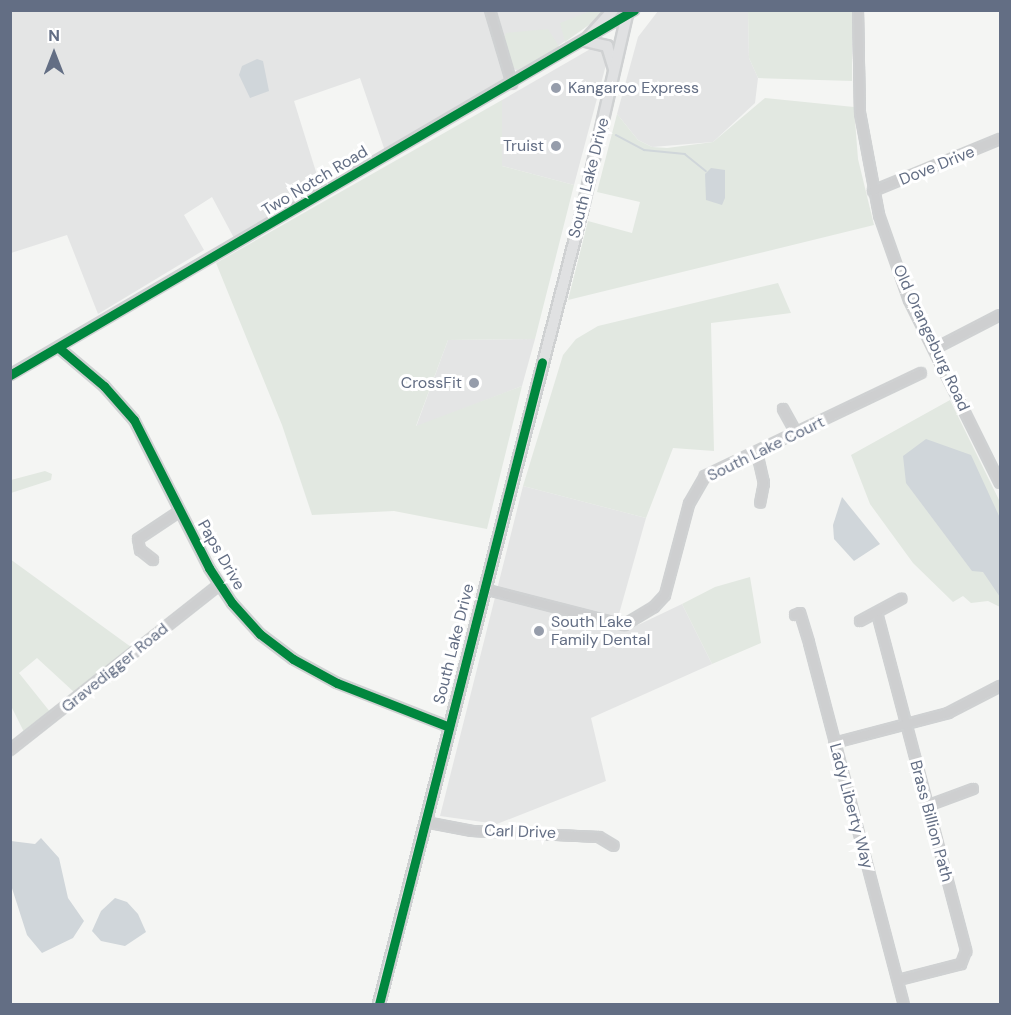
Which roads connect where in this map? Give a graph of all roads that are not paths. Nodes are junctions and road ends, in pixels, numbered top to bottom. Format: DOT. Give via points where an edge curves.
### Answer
graph roads {
  1 [pos="490,10"];
  2 [pos="613,10"];
  3 [pos="858,10"];
  4 [pos="630,12"];
  5 [pos="585,41"];
  6 [pos="615,73"];
  7 [pos="512,84"];
  8 [pos="1000,139"];
  9 [pos="873,191"];
  10 [pos="1000,315"];
  11 [pos="59,348"];
  12 [pos="934,349"];
  13 [pos="921,373"];
  14 [pos="10,375"];
  15 [pos="783,409"];
  16 [pos="796,432"];
  17 [pos="757,453"];
  18 [pos="1000,483"];
  19 [pos="760,503"];
  20 [pos="180,511"];
  21 [pos="153,560"];
  22 [pos="219,585"];
  23 [pos="484,589"];
  24 [pos="901,599"];
  25 [pos="877,613"];
  26 [pos="795,615"];
  27 [pos="860,621"];
  28 [pos="1000,686"];
  29 [pos="905,724"];
  30 [pos="449,727"];
  31 [pos="834,743"];
  32 [pos="10,750"];
  33 [pos="973,789"];
  34 [pos="927,806"];
  35 [pos="425,822"];
  36 [pos="614,846"];
  37 [pos="898,980"];
  38 [pos="379,1005"];
  39 [pos="904,1005"];
  1 -- 7 [label="street"];
  2 -- 5 [label="main road"];
  3 -- 9 [label="street, Old Orangeburg Road" via="858,93"];
  4 -- 5 [label="street, Two Notch Road"];
  4 -- 6 [label="main road, South Lake Drive"];
  5 -- 6 [label="main road" via="607,46"];
  5 -- 7 [label="street, Two Notch Road"];
  6 -- 23 [label="main road, South Lake Drive"];
  7 -- 11 [label="street, Two Notch Road"];
  8 -- 9 [label="street, Dove Drive"];
  9 -- 12 [label="street, Old Orangeburg Road" via="909,300"];
  10 -- 12 [label="street"];
  11 -- 14 [label="street, Two Notch Road"];
  11 -- 20 [label="street, Paps Drive" via="108,390 134,420"];
  12 -- 18 [label="street, Old Orangeburg Road"];
  13 -- 16 [label="street, South Lake Court"];
  15 -- 16 [label="street"];
  16 -- 17 [label="street, South Lake Court"];
  17 -- 19 [label="street" via="765,483"];
  17 -- 23 [label="street, South Lake Court" via="705,476 689,504 665,595 654,607 624,625"];
  20 -- 21 [label="street" via="138,539 140,550"];
  20 -- 22 [label="street, Paps Drive"];
  22 -- 30 [label="street, Paps Drive" via="260,634 293,659 336,682"];
  22 -- 32 [label="street, Gravedigger Road"];
  23 -- 30 [label="main road, South Lake Drive"];
  24 -- 25 [label="street"];
  25 -- 27 [label="street"];
  25 -- 29 [label="street, Brass Billion Path"];
  26 -- 31 [label="street, Lady Liberty Way" via="800,613"];
  28 -- 29 [label="street" via="948,713"];
  29 -- 31 [label="street"];
  29 -- 34 [label="street, Brass Billion Path"];
  30 -- 35 [label="main road, South Lake Drive"];
  31 -- 37 [label="street, Lady Liberty Way"];
  33 -- 34 [label="street"];
  34 -- 37 [label="street, Brass Billion Path" via="966,958 947,969"];
  35 -- 36 [label="street, Carl Drive" via="472,831 599,837"];
  35 -- 38 [label="main road, South Lake Drive"];
  37 -- 39 [label="street, Lady Liberty Way"];
}
